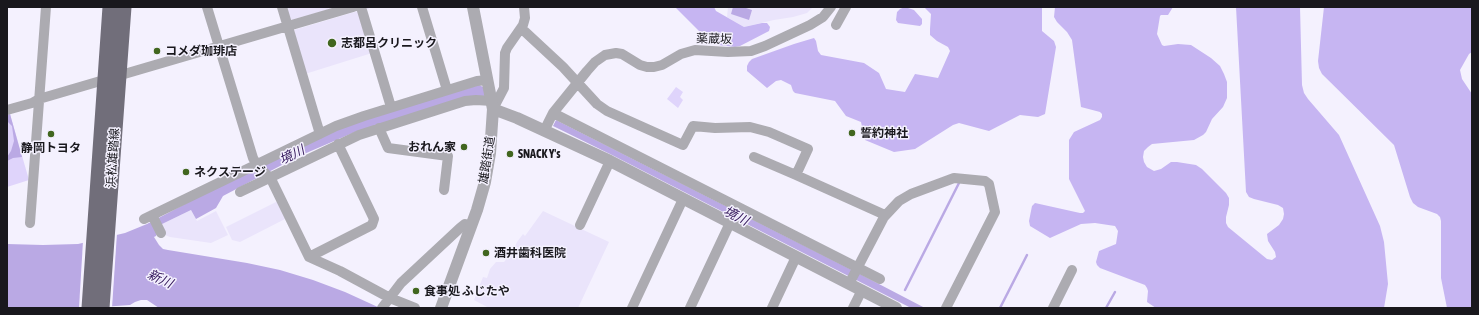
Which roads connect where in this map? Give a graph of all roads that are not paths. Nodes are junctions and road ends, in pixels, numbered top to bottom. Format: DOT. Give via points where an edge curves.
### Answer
graph roads {
  1 [pos="46,7"];
  2 [pos="110,7"];
  3 [pos="124,7"];
  4 [pos="207,7"];
  5 [pos="282,7"];
  6 [pos="353,7"];
  7 [pos="361,7"];
  8 [pos="422,7"];
  9 [pos="473,7"];
  10 [pos="524,7"];
  11 [pos="831,7"];
  12 [pos="846,7"];
  13 [pos="836,25"];
  14 [pos="288,26"];
  15 [pos="521,28"];
  16 [pos="218,46"];
  17 [pos="112,77"];
  18 [pos="578,82"];
  19 [pos="447,90"];
  20 [pos="491,96"];
  21 [pos="39,98"];
  22 [pos="391,107"];
  23 [pos="7,110"];
  24 [pos="553,113"];
  25 [pos="379,128"];
  26 [pos="544,131"];
  27 [pos="320,134"];
  28 [pos="338,144"];
  29 [pos="754,157"];
  30 [pos="610,161"];
  31 [pos="257,165"];
  32 [pos="796,175"];
  33 [pos="269,177"];
  34 [pos="444,190"];
  35 [pos="240,192"];
  36 [pos="683,199"];
  37 [pos="885,215"];
  38 [pos="30,223"];
  39 [pos="730,223"];
  40 [pos="580,225"];
  41 [pos="471,226"];
  42 [pos="101,231"];
  43 [pos="161,233"];
  44 [pos="310,257"];
  45 [pos="796,257"];
  46 [pos="1072,270"];
  47 [pos="854,276"];
  48 [pos="880,279"];
  49 [pos="862,290"];
  50 [pos="386,303"];
  51 [pos="89,308"];
  52 [pos="102,308"];
  53 [pos="415,308"];
  54 [pos="441,308"];
  55 [pos="632,308"];
  56 [pos="690,308"];
  57 [pos="772,308"];
  58 [pos="853,308"];
  59 [pos="896,308"];
  60 [pos="946,308"];
  61 [pos="1053,308"];
  1 -- 21 [label="street"];
  2 -- 17 [label="main road, 浜松雄踏線"];
  3 -- 17 [label="main road, 浜松雄踏線"];
  4 -- 16 [label="street"];
  5 -- 14 [label="street"];
  6 -- 14 [label="street"];
  7 -- 22 [label="street"];
  8 -- 19 [label="street"];
  9 -- 20 [label="street, 雄踏街道"];
  10 -- 15 [label="street" via="525,18"];
  11 -- 18 [label="street, 薬蔵坂" via="810,25 758,48 736,52 695,50 654,67 640,65 622,54 611,53 600,57"];
  12 -- 13 [label="street"];
  14 -- 16 [label="street"];
  14 -- 27 [label="street"];
  15 -- 18 [label="street"];
  15 -- 20 [label="street" via="505,53 504,88"];
  16 -- 17 [label="street"];
  16 -- 31 [label="street" via="248,147"];
  17 -- 21 [label="street"];
  17 -- 42 [label="main road, 浜松雄踏線"];
  18 -- 24 [label="street, 薬蔵坂"];
  18 -- 32 [label="street" via="602,108 683,145 693,126 760,128 794,142 808,149"];
  19 -- 20 [label="street" via="477,82"];
  19 -- 22 [label="street"];
  20 -- 25 [label="street" via="465,101"];
  20 -- 26 [label="street" via="517,118"];
  20 -- 41 [label="street, 雄踏街道" via="492,139 488,168"];
  21 -- 23 [label="street"];
  21 -- 38 [label="street"];
  22 -- 27 [label="street" via="350,120"];
  24 -- 26 [label="street, 薬蔵坂"];
  24 -- 47 [label="street"];
  25 -- 28 [label="street"];
  25 -- 34 [label="street" via="388,148 448,156"];
  26 -- 30 [label="street"];
  27 -- 31 [label="street"];
  28 -- 33 [label="street"];
  28 -- 44 [label="street" via="374,219 372,225"];
  29 -- 32 [label="street"];
  30 -- 36 [label="street"];
  30 -- 40 [label="street"];
  31 -- 33 [label="street"];
  31 -- 43 [label="street" via="150,218"];
  32 -- 37 [label="street"];
  33 -- 35 [label="street"];
  33 -- 44 [label="street"];
  36 -- 39 [label="street"];
  36 -- 55 [label="street"];
  37 -- 47 [label="street"];
  37 -- 60 [label="street" via="905,197 957,177 989,184 995,212"];
  39 -- 45 [label="street"];
  39 -- 56 [label="street"];
  41 -- 50 [label="street" via="465,224 406,278"];
  41 -- 54 [label="street, 雄踏街道"];
  42 -- 51 [label="main road, 浜松雄踏線"];
  42 -- 52 [label="main road, 浜松雄踏線"];
  44 -- 50 [label="street" via="340,271"];
  45 -- 47 [label="street"];
  45 -- 57 [label="street"];
  46 -- 61 [label="street"];
  47 -- 48 [label="street"];
  47 -- 49 [label="street"];
  49 -- 58 [label="street"];
  49 -- 59 [label="street"];
  50 -- 53 [label="street"];
}
